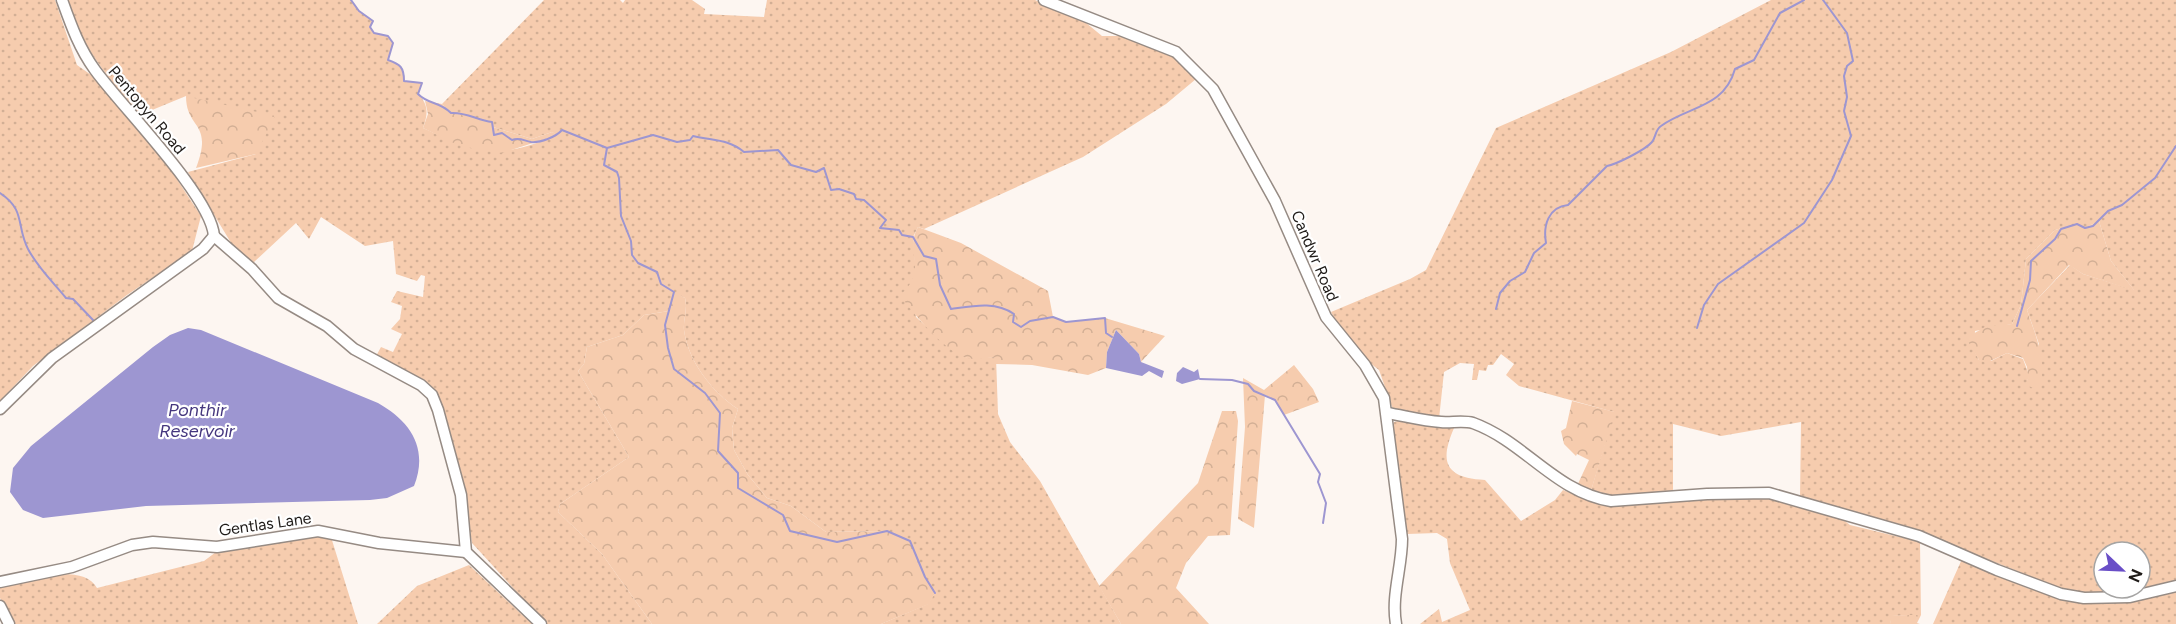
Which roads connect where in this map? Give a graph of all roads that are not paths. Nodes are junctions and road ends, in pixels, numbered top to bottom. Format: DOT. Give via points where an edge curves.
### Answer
graph roads {
  1 [pos="62,0"];
  2 [pos="1044,0"];
  3 [pos="214,236"];
  4 [pos="0,410"];
  5 [pos="1387,413"];
  6 [pos="466,552"];
  7 [pos="0,582"];
  8 [pos="2176,586"];
  9 [pos="0,606"];
  10 [pos="9,624"];
  11 [pos="541,624"];
  12 [pos="1396,624"];
  1 -- 3 [label="street, Pentopyn Road" via="83,53 178,171 208,216"];
  2 -- 5 [label="street, Candwr Road" via="1176,52 1213,89 1275,201 1326,317 1378,384"];
  3 -- 4 [label="street" via="203,249 52,358"];
  3 -- 6 [label="street" via="278,298 327,326 354,349 432,394 461,495"];
  5 -- 8 [label="street" via="1471,423 1508,442 1569,487 1598,499 1769,494 1919,536 2061,594 2120,598"];
  5 -- 12 [label="street, Candwr Road" via="1402,539"];
  6 -- 7 [label="street, Gentlas Lane" via="318,531 217,547 153,542 132,545 72,567"];
  6 -- 11 [label="street"];
  9 -- 10 [label="street"];
}
